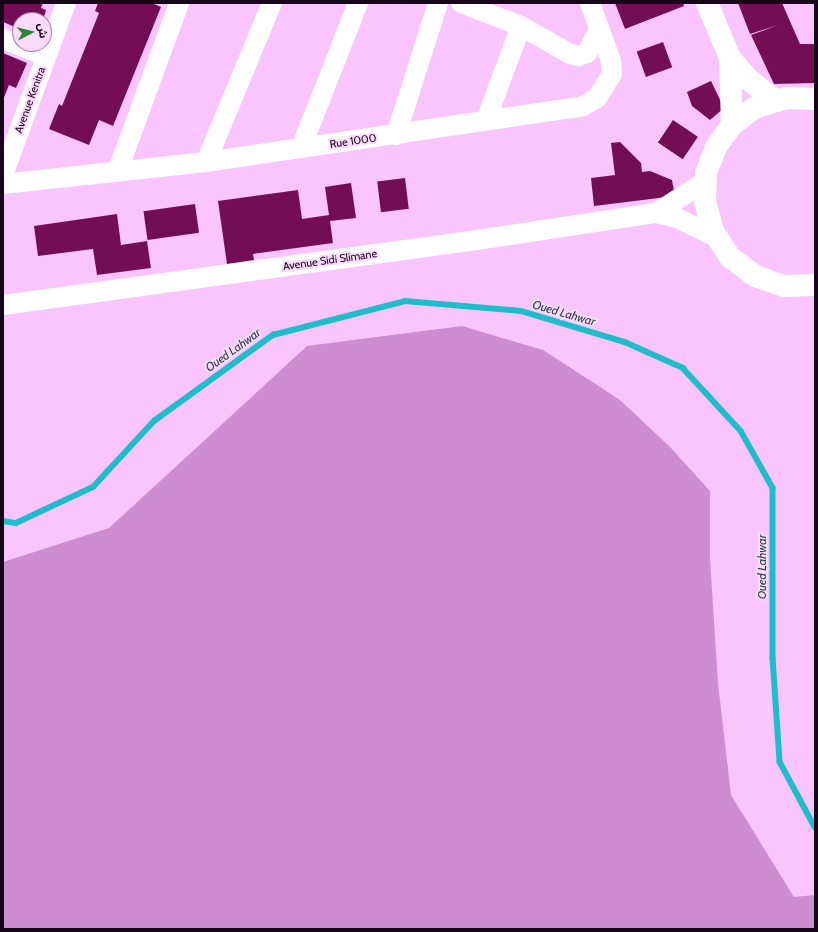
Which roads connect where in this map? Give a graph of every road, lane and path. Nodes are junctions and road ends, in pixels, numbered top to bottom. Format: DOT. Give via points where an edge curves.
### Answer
graph roads {
  1 [pos="66,3"];
  2 [pos="179,3"];
  3 [pos="272,3"];
  4 [pos="358,3"];
  5 [pos="438,3"];
  6 [pos="461,3"];
  7 [pos="590,3"];
  8 [pos="707,3"];
  9 [pos="521,26"];
  10 [pos="599,29"];
  11 [pos="3,39"];
  12 [pos="46,56"];
  13 [pos="730,58"];
  14 [pos="815,99"];
  15 [pos="776,101"];
  16 [pos="486,120"];
  17 [pos="732,125"];
  18 [pos="396,135"];
  19 [pos="301,148"];
  20 [pos="206,162"];
  21 [pos="118,170"];
  22 [pos="3,175"];
  23 [pos="706,181"];
  24 [pos="3,184"];
  25 [pos="656,213"];
  26 [pos="716,236"];
  27 [pos="789,286"];
  28 [pos="815,286"];
  29 [pos="815,301"];
  30 [pos="3,305"];
  1 -- 12 [label="street, Avenue Kenitra"];
  2 -- 21 [label="street"];
  3 -- 20 [label="street"];
  4 -- 19 [label="street"];
  5 -- 18 [label="street"];
  6 -- 9 [label="street"];
  7 -- 10 [label="street, Rue 1000"];
  8 -- 13 [label="street"];
  9 -- 10 [label="street" via="578,56 586,53"];
  9 -- 16 [label="street"];
  10 -- 16 [label="street, Rue 1000" via="611,61 612,74 597,98 583,106"];
  11 -- 12 [label="street"];
  12 -- 22 [label="street, Avenue Kenitra"];
  13 -- 15 [label="street" via="748,79"];
  13 -- 17 [label="street"];
  14 -- 15 [label="street" via="786,98"];
  15 -- 17 [label="street" via="754,108"];
  16 -- 18 [label="street, Rue 1000"];
  17 -- 23 [label="street" via="716,147"];
  18 -- 19 [label="street, Rue 1000"];
  19 -- 20 [label="street, Rue 1000"];
  20 -- 21 [label="street, Rue 1000"];
  21 -- 24 [label="street, Rue 1000"];
  23 -- 25 [label="street, Avenue Sidi Slimane"];
  23 -- 26 [label="street" via="705,200"];
  25 -- 26 [label="street, Avenue Sidi Slimane" via="677,218"];
  25 -- 30 [label="street, Avenue Sidi Slimane"];
  26 -- 27 [label="street" via="730,257 755,276"];
  27 -- 28 [label="street"];
  27 -- 29 [label="street"];
}
